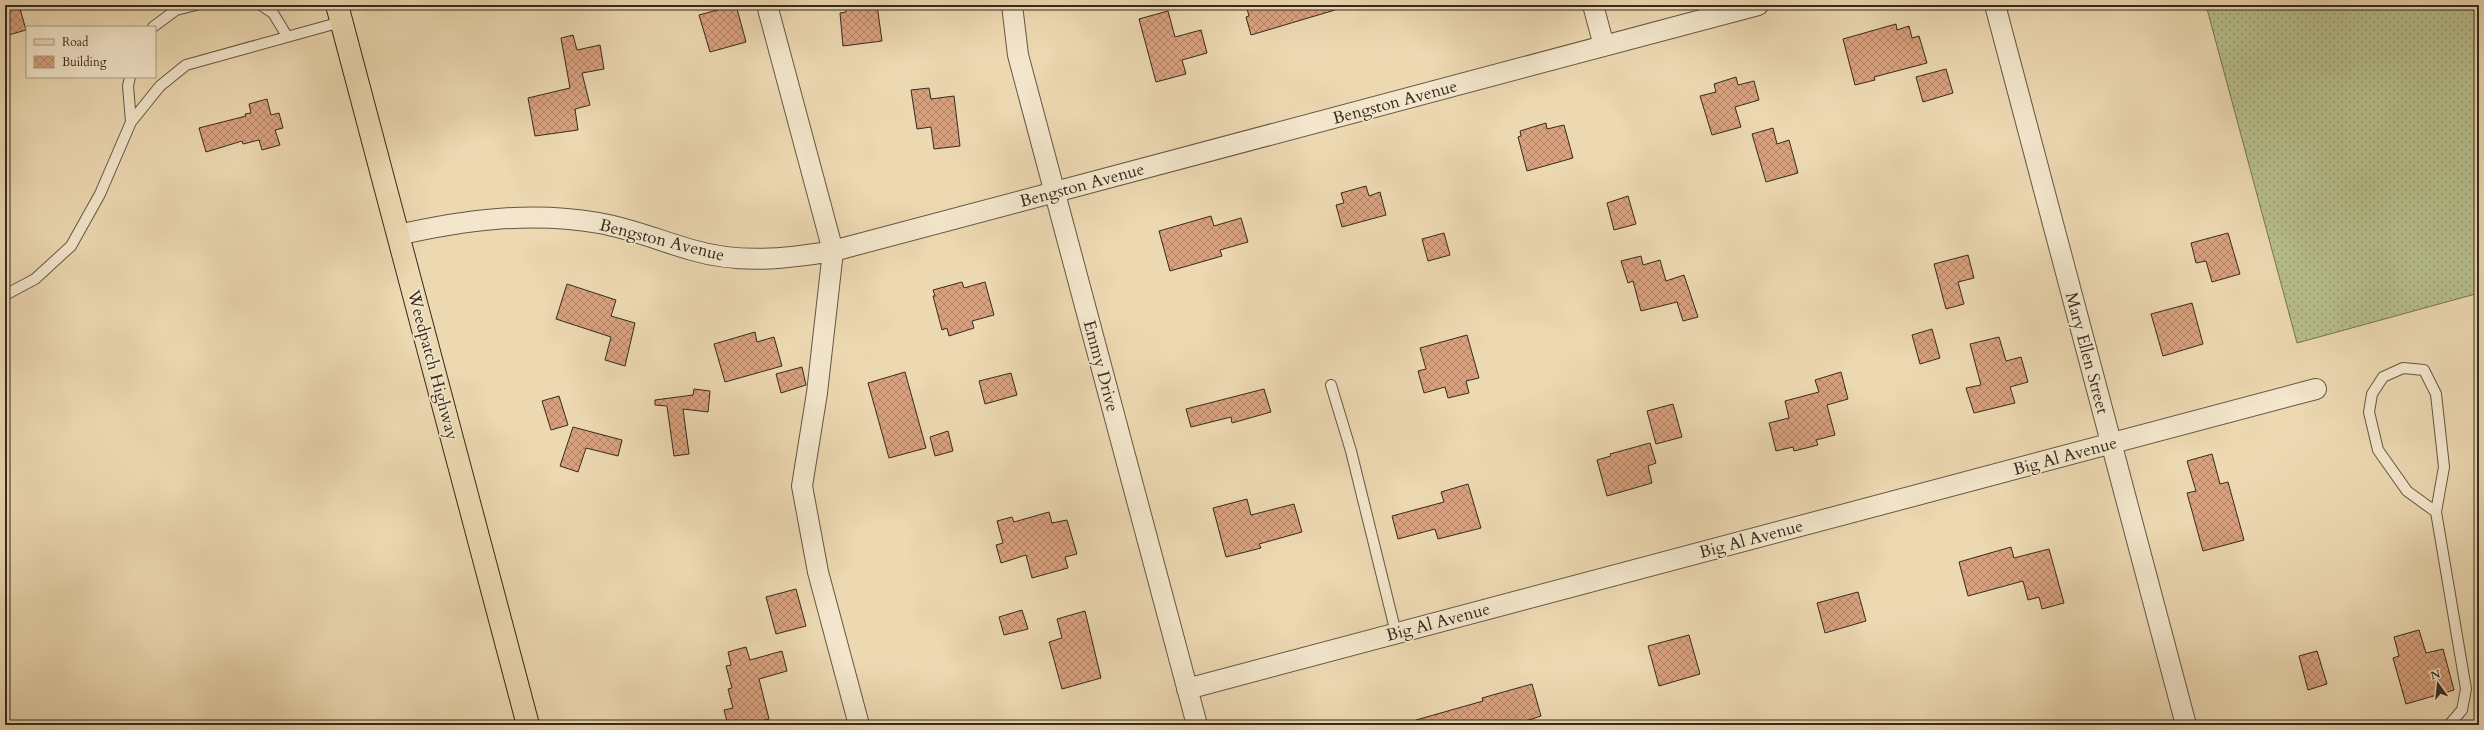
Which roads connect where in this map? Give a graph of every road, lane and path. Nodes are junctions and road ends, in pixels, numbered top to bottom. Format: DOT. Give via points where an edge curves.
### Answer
graph roads {
  1 [pos="196,5"];
  2 [pos="261,5"];
  3 [pos="767,5"];
  4 [pos="1012,5"];
  5 [pos="1593,5"];
  6 [pos="1758,5"];
  7 [pos="1995,5"];
  8 [pos="339,13"];
  9 [pos="154,26"];
  10 [pos="287,36"];
  11 [pos="1604,46"];
  12 [pos="130,78"];
  13 [pos="131,122"];
  14 [pos="1055,192"];
  15 [pos="398,235"];
  16 [pos="833,251"];
  17 [pos="5,295"];
  18 [pos="1331,386"];
  19 [pos="2316,389"];
  20 [pos="2111,443"];
  21 [pos="2436,512"];
  22 [pos="1396,633"];
  23 [pos="1187,689"];
  24 [pos="528,725"];
  25 [pos="859,725"];
  26 [pos="1197,725"];
  27 [pos="2186,725"];
  28 [pos="2449,725"];
  1 -- 9 [label="lane" via="176,10"];
  2 -- 10 [label="lane" via="273,13"];
  3 -- 16 [label="street"];
  4 -- 14 [label="street, Emmy Drive" via="1018,54"];
  5 -- 11 [label="street"];
  6 -- 11 [label="street, Bengston Avenue"];
  7 -- 20 [label="street, Mary Ellen Street"];
  8 -- 10 [label="lane"];
  8 -- 15 [label="main road, Weedpatch Highway"];
  10 -- 13 [label="lane" via="186,65 160,86"];
  11 -- 14 [label="street, Bengston Avenue"];
  12 -- 13 [label="lane" via="128,93"];
  13 -- 17 [label="lane" via="100,194 71,246 35,279"];
  14 -- 16 [label="street, Bengston Avenue"];
  14 -- 23 [label="street, Emmy Drive"];
  15 -- 16 [label="street, Bengston Avenue" via="447,224 498,218 548,218 599,223 648,234 692,251 739,259 786,259"];
  15 -- 24 [label="main road, Weedpatch Highway"];
  16 -- 25 [label="street" via="817,393 802,486 818,572"];
  18 -- 22 [label="lane" via="1351,451"];
  19 -- 20 [label="street, Big Al Avenue"];
  20 -- 22 [label="street, Big Al Avenue"];
  20 -- 27 [label="street, Mary Ellen Street"];
  21 -- 21 [label="lane" via="2444,467 2436,394 2424,370 2403,368 2383,377 2372,394 2369,412 2378,450 2406,491"];
  21 -- 28 [label="lane" via="2466,689 2462,710"];
  22 -- 23 [label="street, Big Al Avenue"];
  23 -- 26 [label="street, Emmy Drive"];
}
